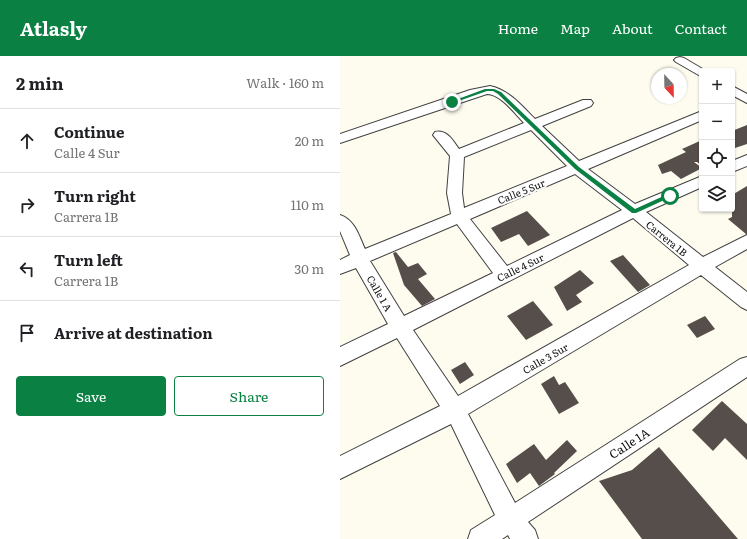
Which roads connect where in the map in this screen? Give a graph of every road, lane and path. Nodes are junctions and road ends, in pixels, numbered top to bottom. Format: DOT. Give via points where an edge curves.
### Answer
graph roads {
  1 [pos="680,60"];
  2 [pos="699,71"];
  3 [pos="735,92"];
  4 [pos="746,98"];
  5 [pos="587,102"];
  6 [pos="735,102"];
  7 [pos="699,117"];
  8 [pos="532,125"];
  9 [pos="440,135"];
  10 [pos="340,139"];
  11 [pos="457,155"];
  12 [pos="747,160"];
  13 [pos="735,166"];
  14 [pos="577,168"];
  15 [pos="699,182"];
  16 [pos="634,211"];
  17 [pos="459,216"];
  18 [pos="340,222"];
  19 [pos="747,241"];
  20 [pos="360,259"];
  21 [pos="340,266"];
  22 [pos="702,266"];
  23 [pos="504,275"];
  24 [pos="747,302"];
  25 [pos="400,327"];
  26 [pos="340,357"];
  27 [pos="747,366"];
  28 [pos="455,410"];
  29 [pos="340,468"];
  30 [pos="510,519"];
  31 [pos="480,539"];
  32 [pos="526,539"];
  1 -- 2 [label="street"];
  3 -- 4 [label="street"];
  4 -- 6 [label="street"];
  5 -- 8 [label="street"];
  7 -- 14 [label="street, Calle 5 Sur"];
  8 -- 10 [label="street, Carrera 1B" via="505,97 494,90 487,90"];
  8 -- 11 [label="street"];
  8 -- 14 [label="street, Carrera 1B"];
  9 -- 11 [label="street"];
  11 -- 17 [label="street" via="454,198"];
  12 -- 13 [label="street"];
  14 -- 16 [label="street, Carrera 1B"];
  14 -- 17 [label="street, Calle 5 Sur"];
  15 -- 16 [label="street, Calle 4 Sur"];
  16 -- 22 [label="street, Carrera 1B"];
  16 -- 23 [label="street, Calle 4 Sur"];
  17 -- 20 [label="street, Calle 5 Sur"];
  17 -- 23 [label="street"];
  18 -- 20 [label="street, Calle 1 A" via="349,230"];
  19 -- 22 [label="street, Calle 3 Sur"];
  20 -- 21 [label="street, Calle 5 Sur"];
  20 -- 25 [label="street, Calle 1 A"];
  22 -- 24 [label="street, Carrera 1B"];
  22 -- 28 [label="street, Calle 3 Sur"];
  23 -- 25 [label="street, Calle 4 Sur"];
  25 -- 26 [label="street, Calle 4 Sur"];
  25 -- 28 [label="street"];
  27 -- 30 [label="street, Calle 1A"];
  28 -- 29 [label="street, Calle 3 Sur"];
  28 -- 30 [label="street"];
  30 -- 31 [label="street, Calle 1A"];
  30 -- 32 [label="street"];
}
